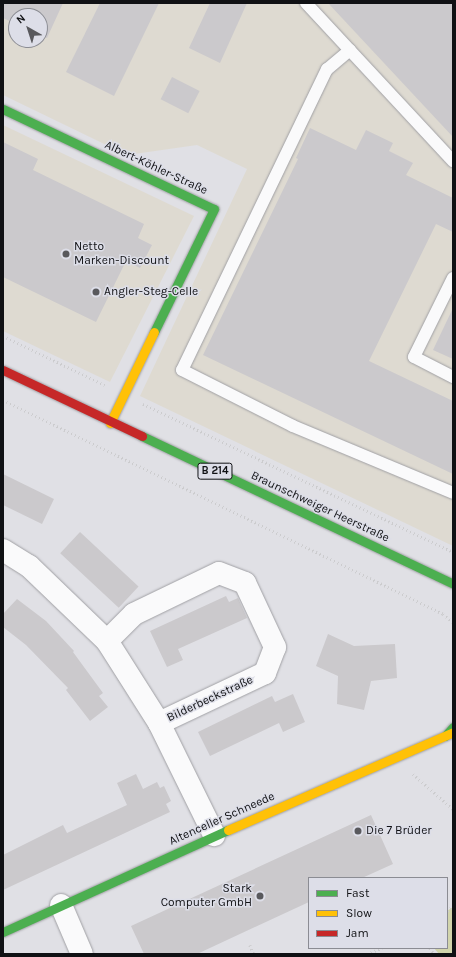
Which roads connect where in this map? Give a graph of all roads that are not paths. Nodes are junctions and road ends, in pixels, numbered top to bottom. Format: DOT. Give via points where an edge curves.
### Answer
graph roads {
  1 [pos="306,3"];
  2 [pos="350,50"];
  3 [pos="3,109"];
  4 [pos="453,162"];
  5 [pos="453,278"];
  6 [pos="3,370"];
  7 [pos="453,377"];
  8 [pos="110,423"];
  9 [pos="453,493"];
  10 [pos="3,550"];
  11 [pos="453,584"];
  12 [pos="107,641"];
  13 [pos="159,723"];
  14 [pos="453,727"];
  15 [pos="450,734"];
  16 [pos="214,835"];
  17 [pos="61,905"];
  18 [pos="3,932"];
  19 [pos="82,954"];
  1 -- 2 [label="lane"];
  2 -- 4 [label="lane"];
  2 -- 9 [label="lane" via="327,69 182,370 293,426"];
  3 -- 8 [label="main road, Albert-Köhler-Straße" via="214,209"];
  5 -- 7 [label="lane" via="414,357"];
  6 -- 8 [label="main road, Braunschweiger Heerstraße / B 214"];
  8 -- 11 [label="main road, Braunschweiger Heerstraße / B 214"];
  10 -- 12 [label="street, Bilderbeckstraße" via="29,566"];
  12 -- 13 [label="street, Bilderbeckstraße"];
  12 -- 13 [label="street, Bilderbeckstraße" via="134,614 219,573 245,583 274,647 264,673"];
  13 -- 16 [label="street, Bilderbeckstraße"];
  14 -- 15 [label="main road"];
  15 -- 16 [label="main road, Altenceller Schneede"];
  16 -- 17 [label="main road, Altenceller Schneede"];
  17 -- 18 [label="main road, Altenceller Schneede"];
  17 -- 19 [label="street"];
}
